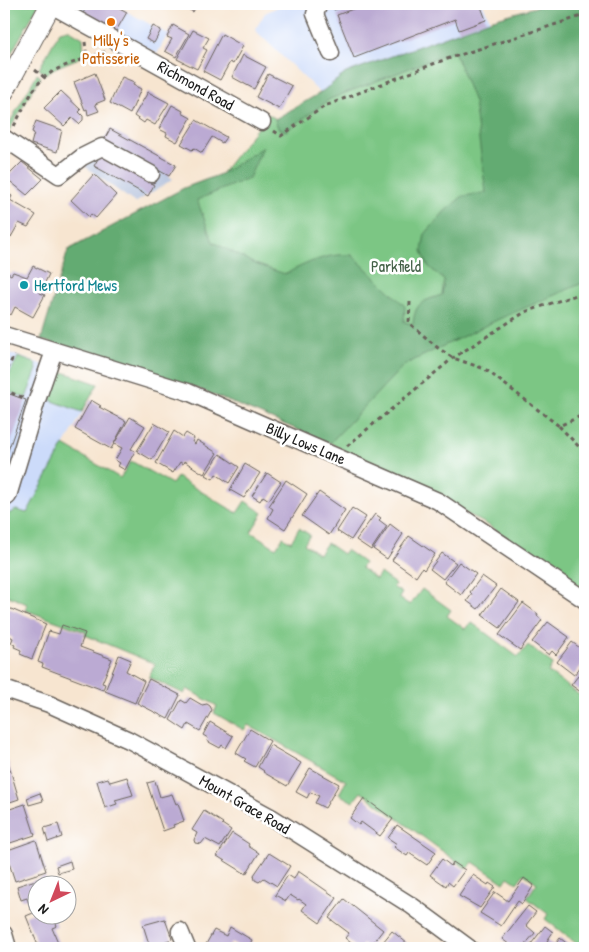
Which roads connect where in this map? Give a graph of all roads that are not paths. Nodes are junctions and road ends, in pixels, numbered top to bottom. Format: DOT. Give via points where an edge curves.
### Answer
graph roads {
  1 [pos="51,4"];
  2 [pos="319,4"];
  3 [pos="331,53"];
  4 [pos="4,91"];
  5 [pos="262,122"];
  6 [pos="5,139"];
  7 [pos="151,174"];
  8 [pos="4,335"];
  9 [pos="54,351"];
  10 [pos="4,499"];
  11 [pos="585,600"];
  12 [pos="4,689"];
  13 [pos="180,931"];
  14 [pos="4,934"];
  15 [pos="8,948"];
  16 [pos="187,948"];
  17 [pos="470,948"];
  1 -- 4 [label="main road"];
  1 -- 5 [label="street, Richmond Road"];
  2 -- 3 [label="street" via="315,14"];
  6 -- 7 [label="street" via="59,174 102,147"];
  8 -- 9 [label="street, Billy Lows Lane"];
  9 -- 10 [label="street" via="8,496"];
  9 -- 11 [label="street, Billy Lows Lane" via="188,392 438,501"];
  12 -- 17 [label="street, Mount Grace Road" via="48,704 129,740 254,808 412,906"];
  13 -- 16 [label="street"];
  14 -- 15 [label="street"];
}
